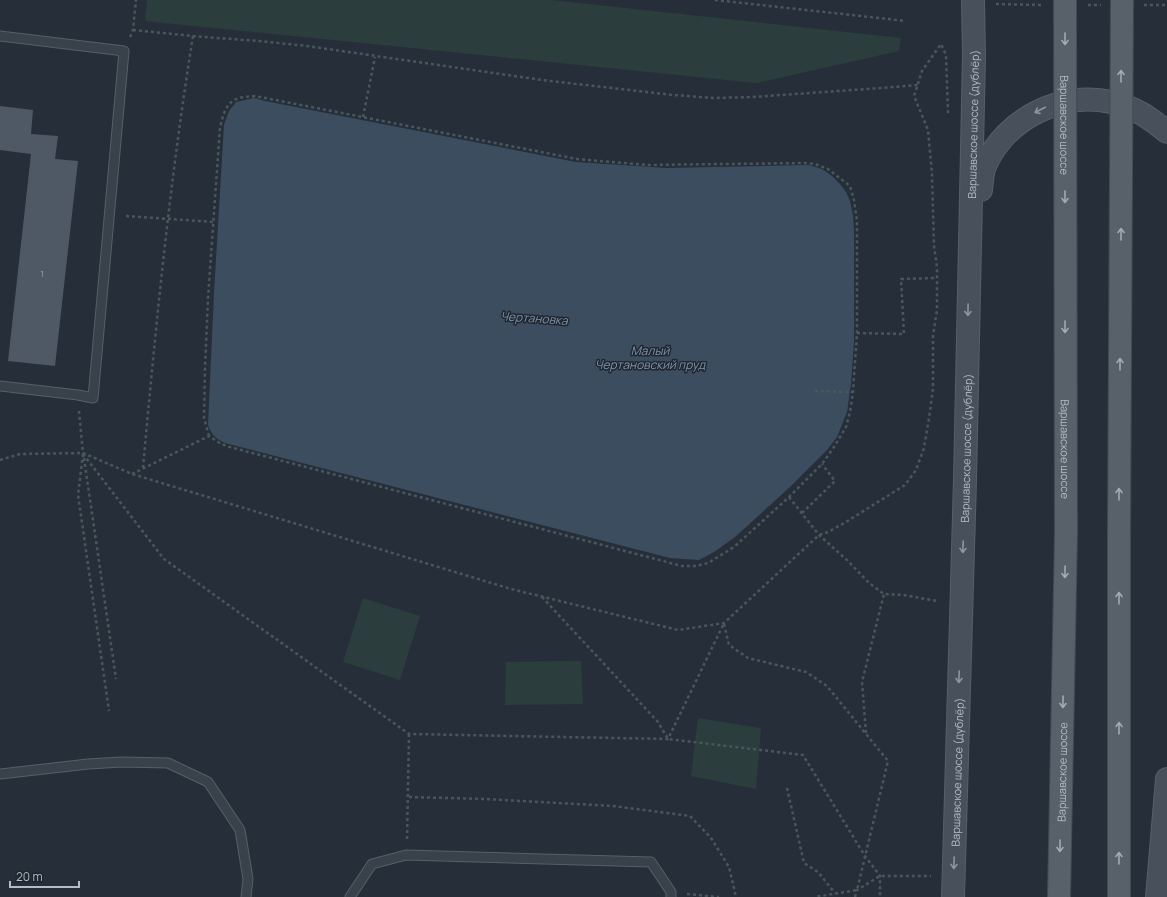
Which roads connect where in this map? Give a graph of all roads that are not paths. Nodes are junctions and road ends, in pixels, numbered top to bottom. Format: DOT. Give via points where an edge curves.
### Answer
graph roads {
  1 [pos="973,0"];
  2 [pos="1065,0"];
  3 [pos="1122,0"];
  4 [pos="0,36"];
  5 [pos="1167,132"];
  6 [pos="969,271"];
  7 [pos="0,386"];
  8 [pos="0,774"];
  9 [pos="1167,779"];
  10 [pos="671,894"];
  11 [pos="246,897"];
  12 [pos="350,897"];
  13 [pos="953,897"];
  14 [pos="1059,897"];
  15 [pos="1119,897"];
  16 [pos="1157,897"];
  1 -- 6 [label="main road, Варшавское шоссе (дублёр)"];
  2 -- 14 [label="main road, Варшавское шоссе, one-way, bridge" via="1066,533"];
  15 -- 3 [label="main road, one-way, bridge"];
  4 -- 7 [label="lane" via="124,51 93,398"];
  5 -- 6 [label="main road, one-way" via="1132,108 1089,99 1067,101 1046,107 1026,117 1009,131 984,167"];
  6 -- 13 [label="main road, Варшавское шоссе (дублёр), one-way"];
  8 -- 11 [label="lane" via="88,764 168,763 208,782 240,830 248,879"];
  9 -- 16 [label="main road"];
  10 -- 12 [label="lane" via="651,862 406,855 372,864"];
}
